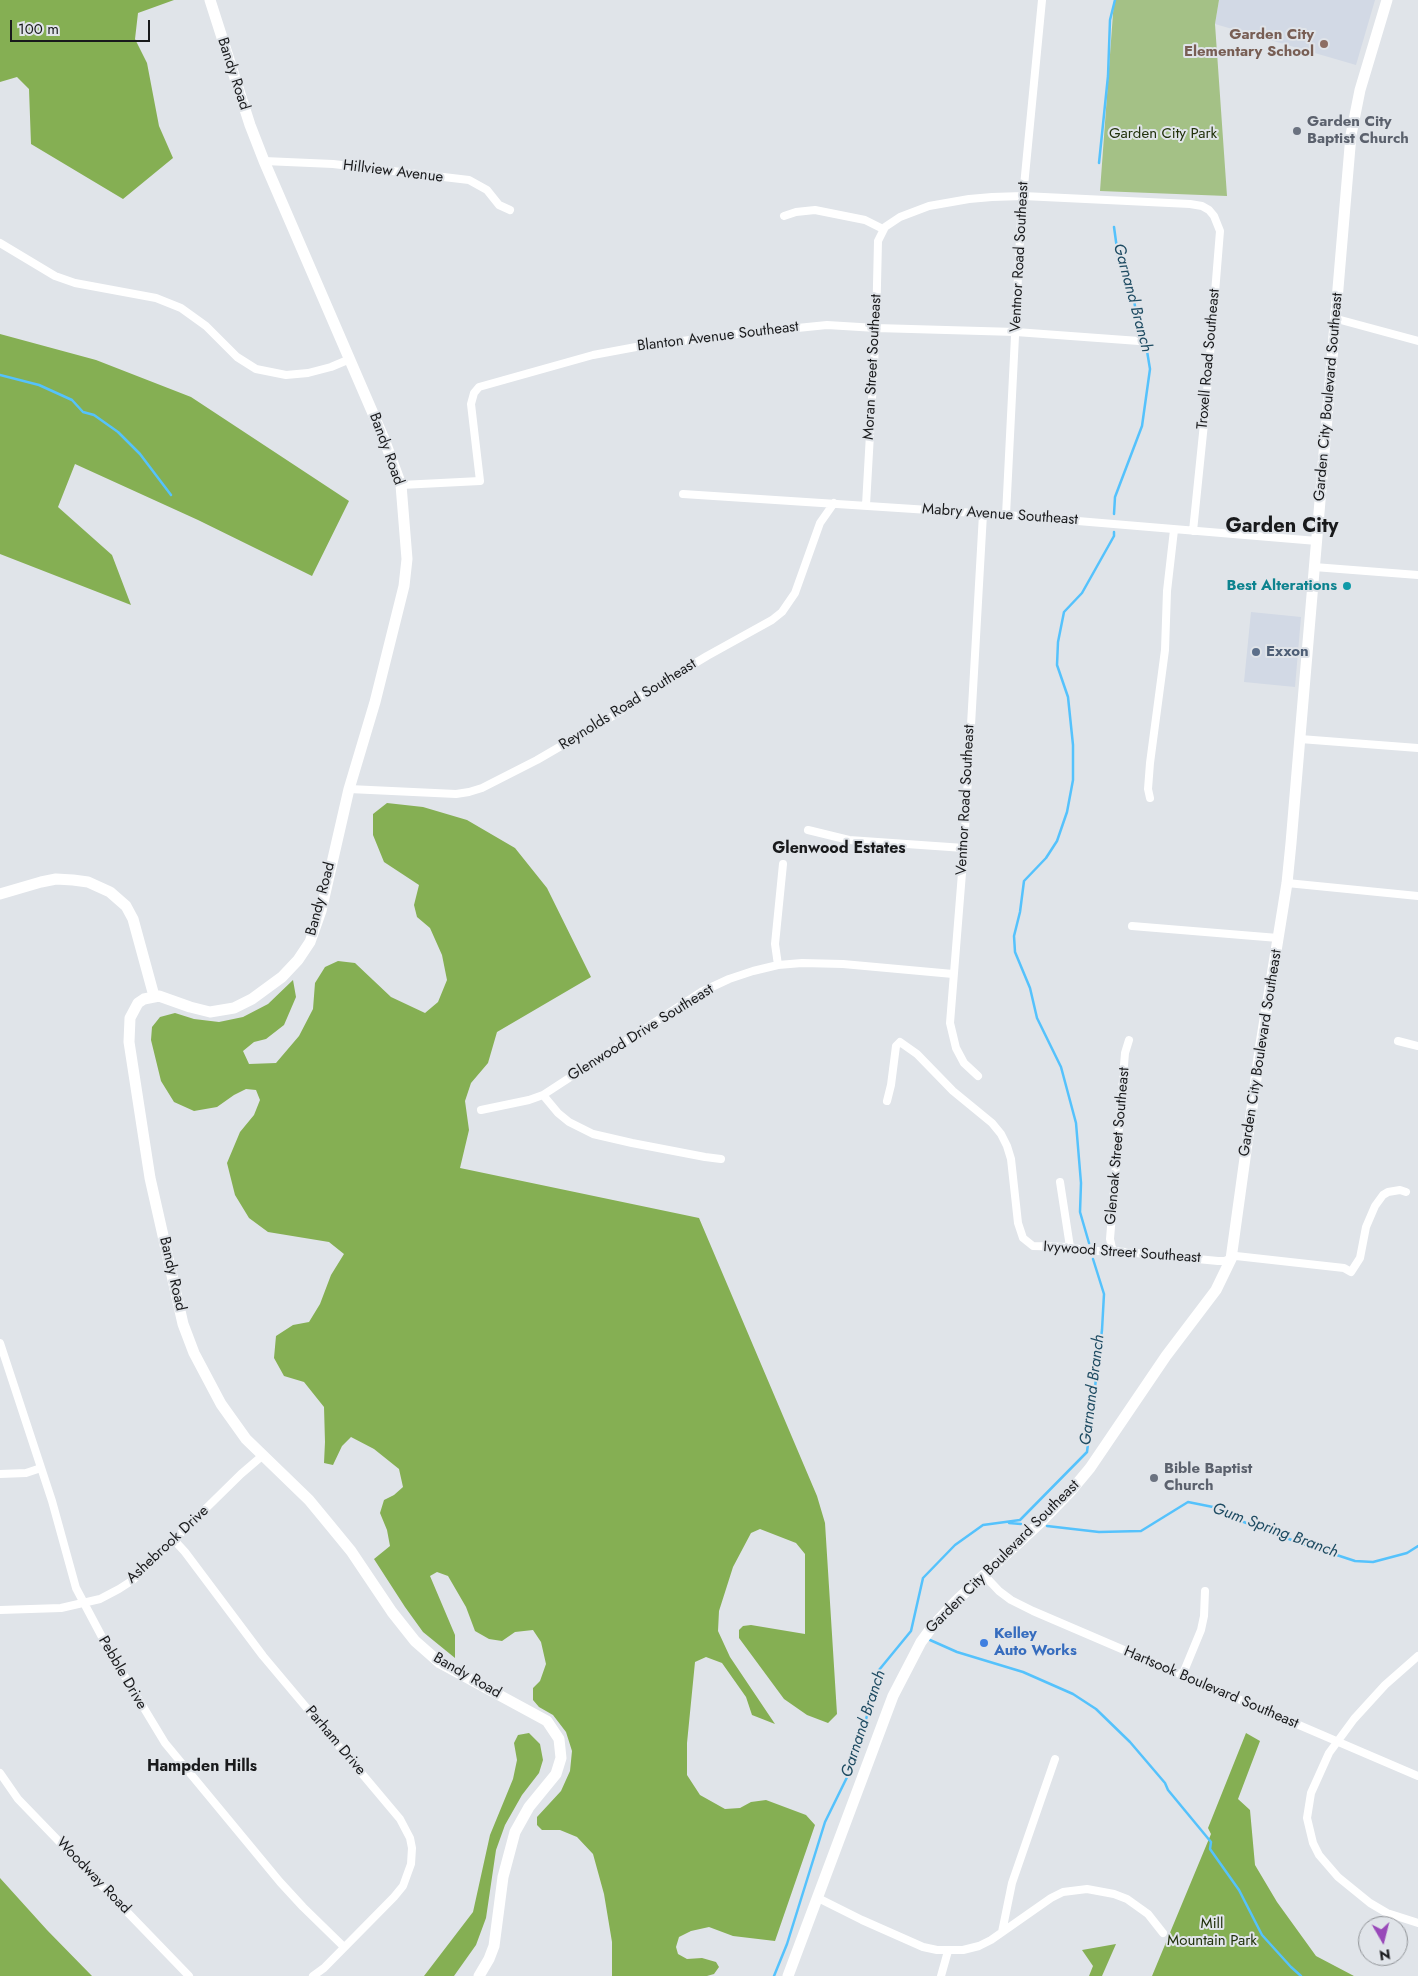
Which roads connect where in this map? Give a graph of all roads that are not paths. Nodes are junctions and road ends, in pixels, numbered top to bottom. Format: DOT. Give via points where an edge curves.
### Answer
graph roads {
  1 [pos="210,0"];
  2 [pos="1042,0"];
  3 [pos="1387,0"];
  4 [pos="264,161"];
  5 [pos="1023,196"];
  6 [pos="510,210"];
  7 [pos="784,216"];
  8 [pos="883,229"];
  9 [pos="0,242"];
  10 [pos="1336,319"];
  11 [pos="876,328"];
  12 [pos="1016,332"];
  13 [pos="1139,341"];
  14 [pos="1418,341"];
  15 [pos="350,358"];
  16 [pos="401,485"];
  17 [pos="683,494"];
  18 [pos="834,503"];
  19 [pos="866,505"];
  20 [pos="983,514"];
  21 [pos="1006,516"];
  22 [pos="1174,530"];
  23 [pos="1193,531"];
  24 [pos="1317,542"];
  25 [pos="1314,567"];
  26 [pos="1418,575"];
  27 [pos="1300,739"];
  28 [pos="1418,748"];
  29 [pos="349,789"];
  30 [pos="1150,798"];
  31 [pos="808,830"];
  32 [pos="964,848"];
  33 [pos="783,864"];
  34 [pos="1287,883"];
  35 [pos="0,894"];
  36 [pos="1418,896"];
  37 [pos="1132,926"];
  38 [pos="1278,938"];
  39 [pos="778,965"];
  40 [pos="953,974"];
  41 [pos="154,996"];
  42 [pos="1129,1040"];
  43 [pos="1398,1041"];
  44 [pos="1418,1046"];
  45 [pos="978,1076"];
  46 [pos="542,1095"];
  47 [pos="887,1101"];
  48 [pos="481,1110"];
  49 [pos="721,1159"];
  50 [pos="1060,1182"];
  51 [pos="1406,1192"];
  52 [pos="1070,1247"];
  53 [pos="1115,1251"];
  54 [pos="1231,1258"];
  55 [pos="0,1343"];
  56 [pos="262,1456"];
  57 [pos="41,1468"];
  58 [pos="0,1474"];
  59 [pos="174,1540"];
  60 [pos="984,1574"];
  61 [pos="1206,1591"];
  62 [pos="83,1604"];
  63 [pos="0,1610"];
  64 [pos="1418,1656"];
  65 [pos="1182,1676"];
  66 [pos="1337,1742"];
  67 [pos="1054,1759"];
  68 [pos="0,1773"];
  69 [pos="1418,1776"];
  70 [pos="818,1898"];
  71 [pos="1418,1924"];
  72 [pos="1002,1932"];
  73 [pos="1163,1934"];
  74 [pos="344,1947"];
  75 [pos="948,1951"];
  76 [pos="189,1976"];
  77 [pos="313,1976"];
  78 [pos="479,1976"];
  79 [pos="788,1976"];
  80 [pos="941,1976"];
  1 -- 4 [label="street, Bandy Road"];
  2 -- 5 [label="street, Ventnor Road Southeast"];
  3 -- 10 [label="street, Garden City Boulevard Southeast" via="1351,135"];
  4 -- 6 [label="street, Hillview Avenue" via="333,164 469,180 487,190 499,205"];
  4 -- 15 [label="street, Bandy Road"];
  5 -- 8 [label="street" via="969,199 935,205 900,217"];
  5 -- 12 [label="street, Ventnor Road Southeast"];
  5 -- 23 [label="street, Troxell Road Southeast" via="1190,204 1202,206 1214,216 1220,231"];
  7 -- 8 [label="street" via="815,210 865,220"];
  8 -- 11 [label="street, Moran Street Southeast" via="878,242"];
  9 -- 15 [label="street" via="55,276 75,283 156,298 180,308 206,326 237,358 256,369 286,375 308,373"];
  10 -- 14 [label="street"];
  10 -- 24 [label="street, Garden City Boulevard Southeast"];
  11 -- 12 [label="street, Blanton Avenue Southeast"];
  11 -- 16 [label="street, Blanton Avenue Southeast" via="790,327 636,347 593,355 486,384 479,387 471,400 480,482"];
  11 -- 19 [label="street, Moran Street Southeast"];
  12 -- 13 [label="street, Blanton Avenue Southeast"];
  12 -- 21 [label="street, Ventnor Road Southeast"];
  15 -- 16 [label="street, Bandy Road"];
  16 -- 29 [label="street, Bandy Road" via="407,559 404,586"];
  17 -- 18 [label="street, Mabry Avenue Southeast"];
  18 -- 19 [label="street, Mabry Avenue Southeast"];
  18 -- 29 [label="street, Reynolds Road Southeast" via="820,523 795,594 782,612 639,697 623,710 537,760 469,792"];
  19 -- 20 [label="street, Mabry Avenue Southeast"];
  20 -- 21 [label="street, Mabry Avenue Southeast"];
  20 -- 32 [label="street, Ventnor Road Southeast"];
  21 -- 22 [label="street, Mabry Avenue Southeast"];
  22 -- 23 [label="street, Mabry Avenue Southeast"];
  22 -- 30 [label="street" via="1167,591 1166,650 1150,763"];
  23 -- 24 [label="street, Mabry Avenue Southeast"];
  24 -- 25 [label="street, Garden City Boulevard Southeast"];
  25 -- 26 [label="street"];
  25 -- 27 [label="street, Garden City Boulevard Southeast"];
  27 -- 28 [label="street"];
  27 -- 34 [label="street, Garden City Boulevard Southeast"];
  29 -- 41 [label="street, Bandy Road" via="321,911 310,942 298,960 252,999 223,1011 198,1010 169,998"];
  31 -- 32 [label="street" via="848,840"];
  32 -- 40 [label="street, Ventnor Road Southeast"];
  33 -- 39 [label="street" via="776,944"];
  34 -- 36 [label="street"];
  34 -- 38 [label="street, Garden City Boulevard Southeast"];
  35 -- 41 [label="street" via="56,879 88,882 110,892 126,906 133,919"];
  37 -- 38 [label="street"];
  38 -- 54 [label="street, Garden City Boulevard Southeast"];
  39 -- 40 [label="street, Glenwood Drive Southeast" via="844,964"];
  39 -- 46 [label="street, Glenwood Drive Southeast" via="729,979 701,992"];
  40 -- 45 [label="street, Ventnor Road Southeast" via="952,1036 964,1063"];
  41 -- 56 [label="street, Bandy Road" via="144,999 133,1009 129,1042 149,1170 178,1302 192,1349 206,1378 232,1421"];
  42 -- 53 [label="street, Glenoak Street Southeast" via="1125,1053 1110,1239"];
  43 -- 44 [label="street"];
  46 -- 48 [label="street, Glenwood Drive Southeast"];
  46 -- 49 [label="street" via="569,1122 593,1134"];
  47 -- 52 [label="street, Ivywood Street Southeast" via="896,1046 900,1042 918,1054 1001,1134 1011,1159 1015,1208 1023,1238 1033,1246"];
  50 -- 52 [label="street"];
  51 -- 54 [label="street, Ivywood Street Southeast" via="1388,1192 1375,1206 1366,1228 1360,1258 1351,1272 1344,1268"];
  52 -- 53 [label="street, Ivywood Street Southeast"];
  53 -- 54 [label="street, Ivywood Street Southeast" via="1218,1261"];
  54 -- 60 [label="street, Garden City Boulevard Southeast" via="1216,1290 1166,1356 1090,1468 1055,1508"];
  55 -- 57 [label="street, Pebble Drive"];
  56 -- 59 [label="street, Ashebrook Drive"];
  56 -- 78 [label="street, Bandy Road" via="328,1523 400,1624 420,1646 463,1676 547,1721 559,1738 560,1766 529,1807 515,1832 503,1877 494,1946"];
  57 -- 58 [label="street" via="26,1473"];
  57 -- 62 [label="street, Pebble Drive"];
  59 -- 62 [label="street, Ashebrook Drive" via="119,1590"];
  59 -- 74 [label="street, Parham Drive" via="262,1656 400,1819 410,1838 411,1864 403,1886"];
  60 -- 65 [label="street, Hartsook Boulevard Southeast" via="1011,1600"];
  60 -- 70 [label="street, Garden City Boulevard Southeast" via="932,1626 910,1661 893,1696"];
  61 -- 65 [label="street" via="1204,1616"];
  62 -- 63 [label="street, Ashebrook Drive" via="45,1610"];
  62 -- 74 [label="street, Pebble Drive" via="165,1743 280,1882"];
  64 -- 66 [label="street" via="1385,1685"];
  65 -- 66 [label="street, Hartsook Boulevard Southeast"];
  66 -- 69 [label="street, Hartsook Boulevard Southeast"];
  66 -- 71 [label="street" via="1311,1793 1307,1818 1313,1843 1325,1863 1353,1891 1387,1914"];
  67 -- 72 [label="street" via="1012,1882"];
  68 -- 76 [label="street, Woodway Road" via="18,1799"];
  70 -- 75 [label="street" via="923,1946"];
  70 -- 79 [label="street, Garden City Boulevard Southeast"];
  72 -- 73 [label="street" via="1051,1898 1068,1891 1087,1889 1127,1899 1148,1914"];
  72 -- 75 [label="street" via="979,1946"];
  74 -- 77 [label="street"];
  75 -- 80 [label="street"];
}
